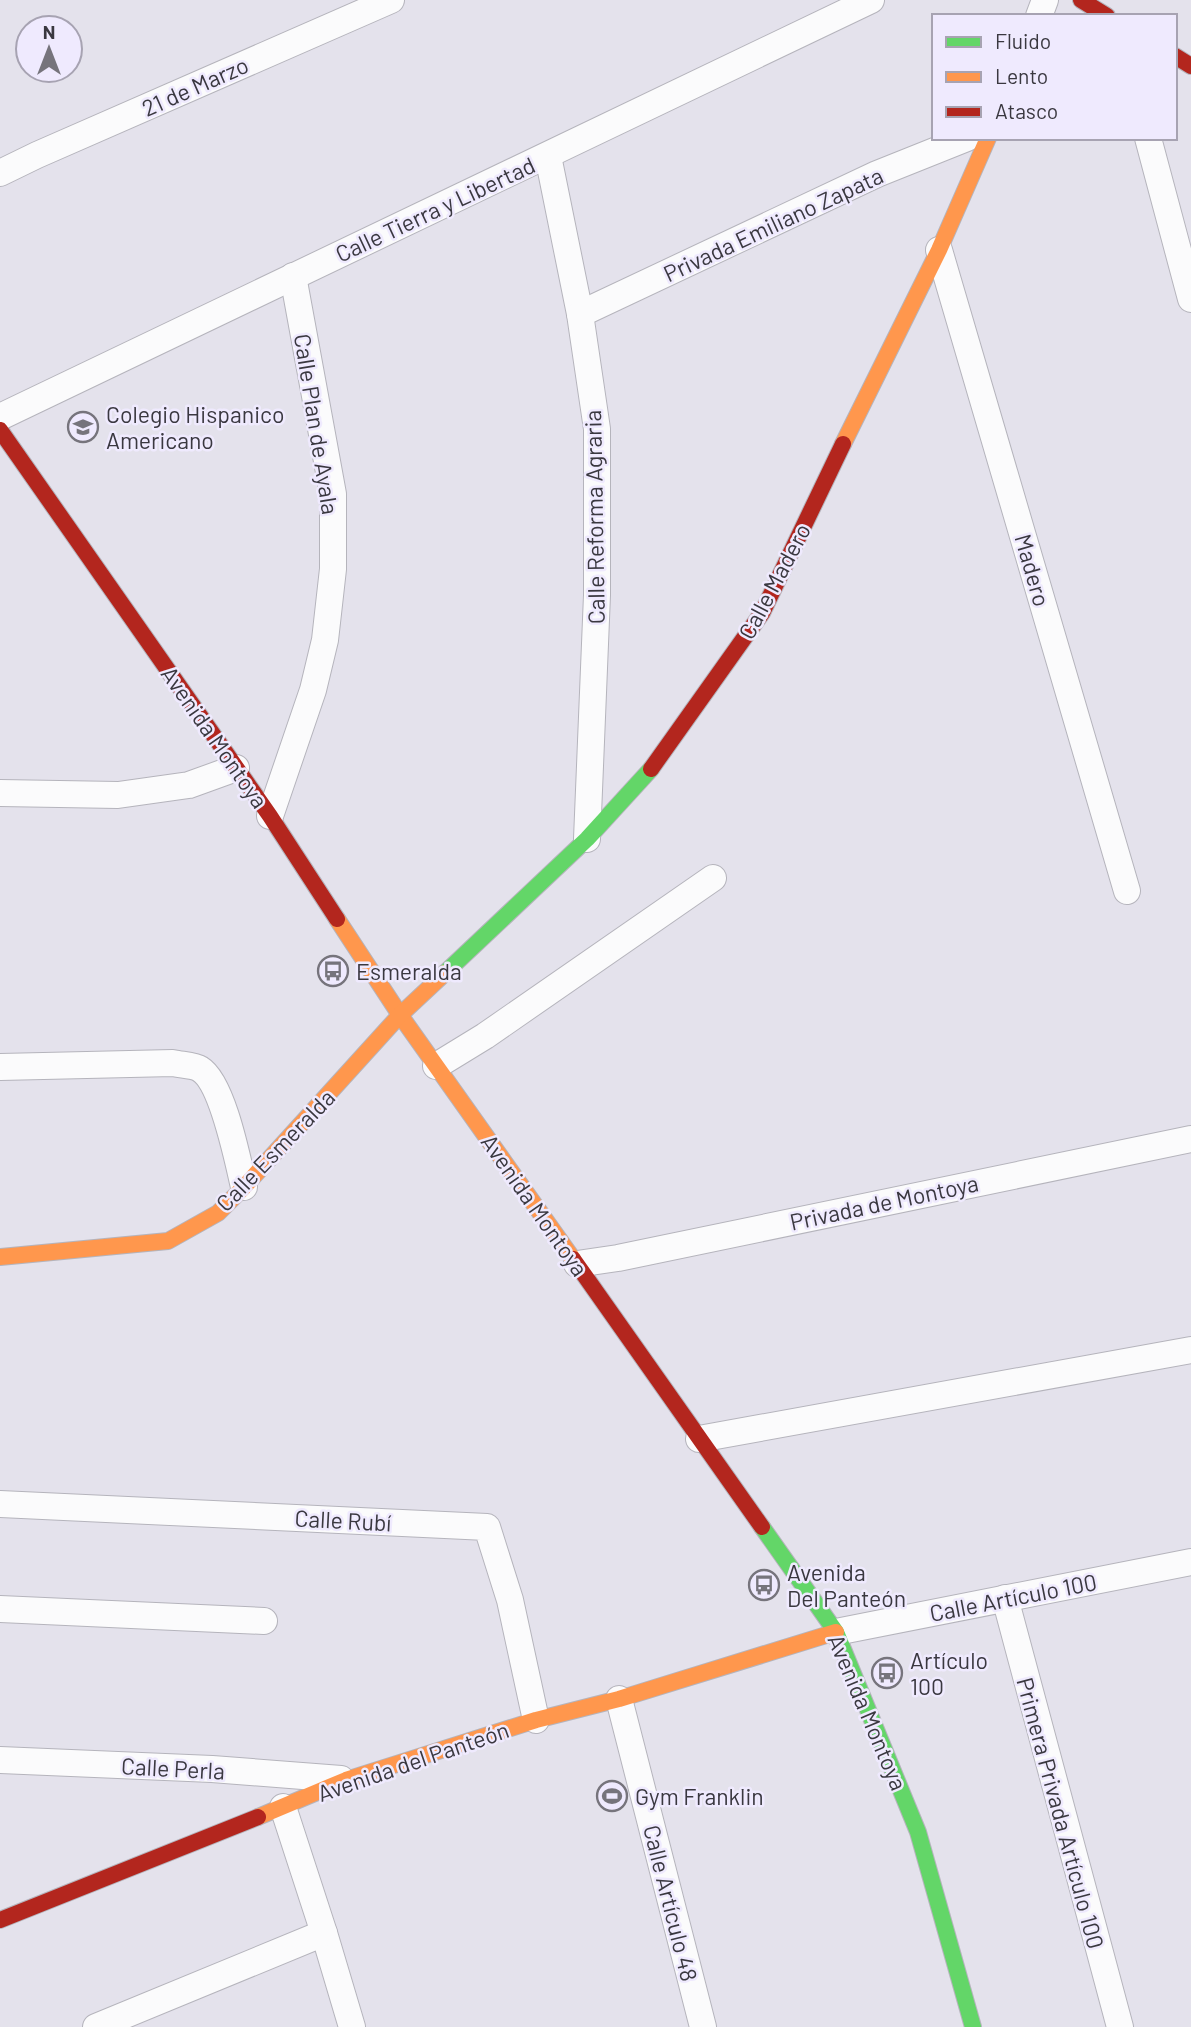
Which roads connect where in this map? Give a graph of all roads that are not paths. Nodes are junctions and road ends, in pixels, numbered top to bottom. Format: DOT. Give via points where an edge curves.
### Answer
graph roads {
  1 [pos="391,0"];
  2 [pos="871,0"];
  3 [pos="1081,0"];
  4 [pos="1104,14"];
  5 [pos="962,140"];
  6 [pos="987,140"];
  7 [pos="1149,140"];
  8 [pos="548,156"];
  9 [pos="0,173"];
  10 [pos="939,250"];
  11 [pos="293,276"];
  12 [pos="1191,299"];
  13 [pos="580,314"];
  14 [pos="0,417"];
  15 [pos="0,430"];
  16 [pos="236,768"];
  17 [pos="0,793"];
  18 [pos="270,816"];
  19 [pos="587,839"];
  20 [pos="713,878"];
  21 [pos="1127,891"];
  22 [pos="400,1015"];
  23 [pos="436,1066"];
  24 [pos="0,1067"];
  25 [pos="1191,1139"];
  26 [pos="244,1187"];
  27 [pos="0,1257"];
  28 [pos="577,1264"];
  29 [pos="1191,1350"];
  30 [pos="699,1439"];
  31 [pos="0,1504"];
  32 [pos="1191,1562"];
  33 [pos="1005,1598"];
  34 [pos="0,1609"];
  35 [pos="264,1621"];
  36 [pos="836,1632"];
  37 [pos="619,1699"];
  38 [pos="536,1720"];
  39 [pos="0,1760"];
  40 [pos="346,1780"];
  41 [pos="283,1807"];
  42 [pos="0,1920"];
  43 [pos="324,1933"];
  44 [pos="96,2027"];
  45 [pos="352,2027"];
  46 [pos="703,2027"];
  47 [pos="973,2027"];
  48 [pos="1120,2027"];
  1 -- 9 [label="street, 21 de Marzo"];
  2 -- 8 [label="street, Calle Tierra y Libertad"];
  3 -- 4 [label="street"];
  5 -- 13 [label="street, Privada Emiliano Zapata" via="877,174"];
  6 -- 10 [label="street, Calle Madero"];
  7 -- 12 [label="street"];
  8 -- 11 [label="street, Calle Tierra y Libertad"];
  8 -- 13 [label="street, Calle Reforma Agraria"];
  10 -- 19 [label="street, Calle Madero" via="762,613 655,764"];
  10 -- 21 [label="street, Madero"];
  11 -- 14 [label="street, Calle Tierra y Libertad"];
  11 -- 18 [label="street, Calle Plan de Ayala" via="333,494 333,569 325,640 313,690"];
  13 -- 19 [label="street, Calle Reforma Agraria" via="597,429 597,595"];
  15 -- 16 [label="street, Avenida Montoya"];
  16 -- 17 [label="street" via="189,785 118,795"];
  16 -- 18 [label="street, Avenida Montoya"];
  18 -- 22 [label="street, Avenida Montoya"];
  19 -- 22 [label="street, Calle Madero"];
  20 -- 23 [label="street"];
  22 -- 23 [label="street, Avenida Montoya"];
  22 -- 26 [label="street, Calle Esmeralda"];
  23 -- 28 [label="street, Avenida Montoya"];
  24 -- 26 [label="street" via="173,1063 201,1069 214,1086 230,1126"];
  25 -- 28 [label="street, Privada de Montoya"];
  26 -- 27 [label="street, Calle Esmeralda" via="218,1213 168,1241"];
  28 -- 30 [label="street, Avenida Montoya"];
  29 -- 30 [label="street"];
  30 -- 36 [label="street, Avenida Montoya"];
  31 -- 38 [label="street, Calle Rubí" via="487,1527 510,1600"];
  32 -- 33 [label="street, Calle Artículo 100"];
  33 -- 36 [label="street, Calle Artículo 100"];
  33 -- 48 [label="street, Primera Privada Artículo 100"];
  34 -- 35 [label="street"];
  36 -- 37 [label="street, Avenida del Panteón"];
  36 -- 47 [label="street, Avenida Montoya" via="918,1832"];
  37 -- 38 [label="street, Avenida del Panteón"];
  37 -- 46 [label="street, Calle Artículo 48"];
  38 -- 40 [label="street, Avenida del Panteón"];
  39 -- 40 [label="street, Calle Perla"];
  40 -- 41 [label="street, Avenida del Panteón"];
  41 -- 42 [label="street, Avenida del Panteón"];
  41 -- 43 [label="street"];
  43 -- 44 [label="street"];
  43 -- 45 [label="street"];
}
